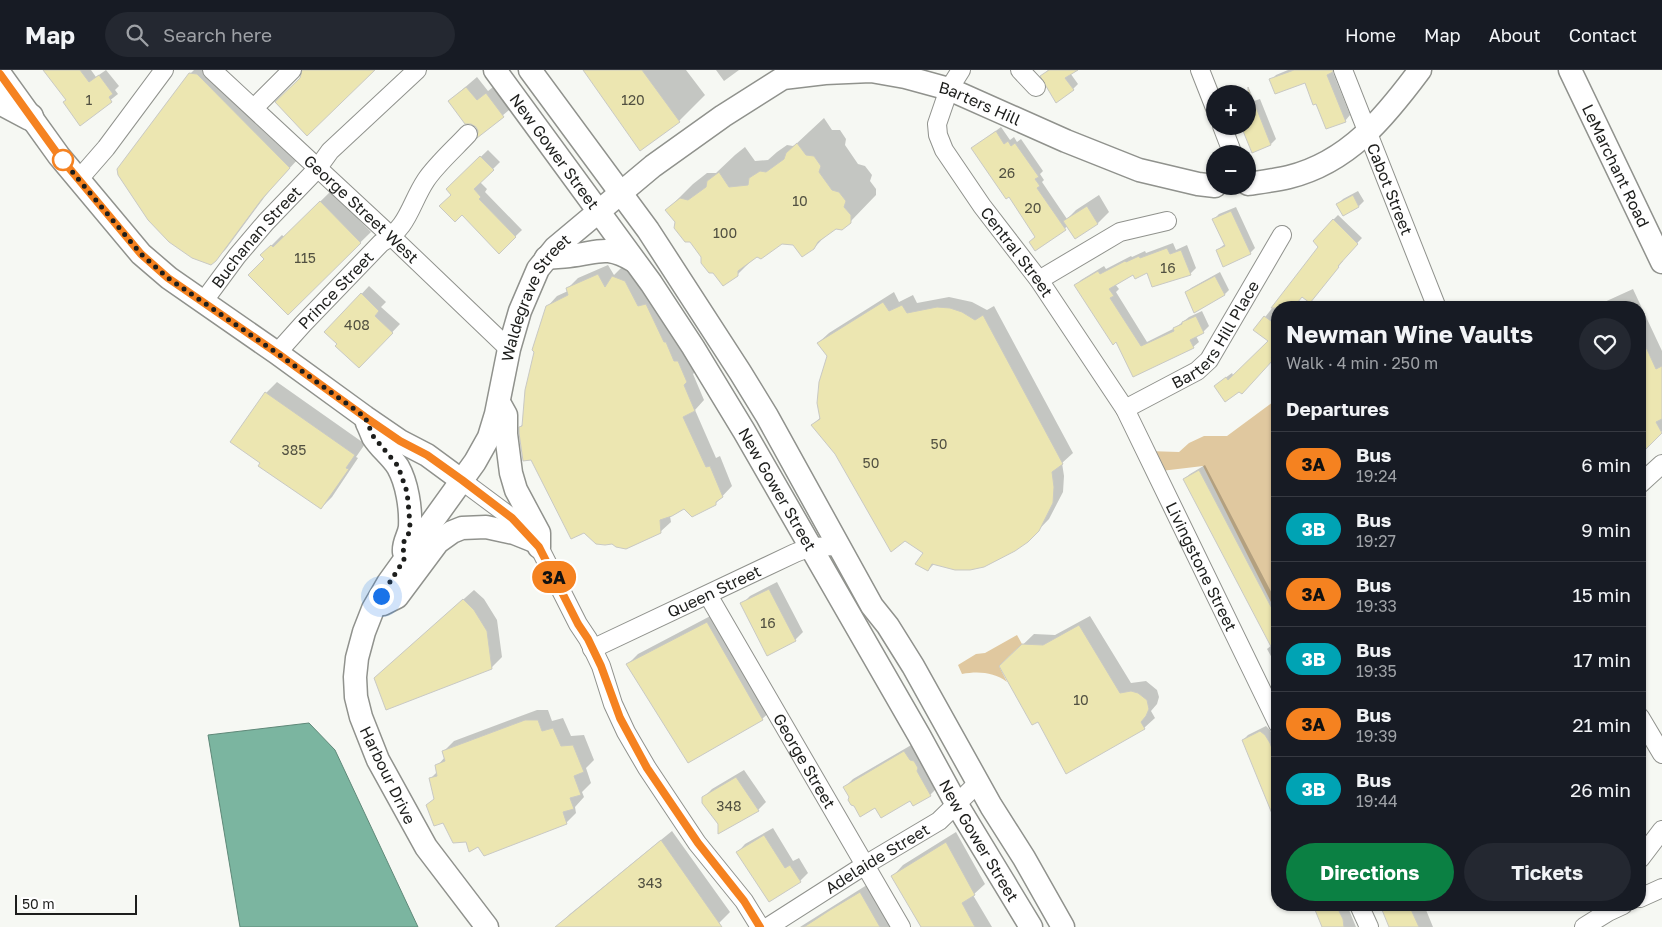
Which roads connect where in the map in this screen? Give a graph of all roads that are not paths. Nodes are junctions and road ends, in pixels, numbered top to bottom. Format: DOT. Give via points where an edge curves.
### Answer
graph roads {
  1 [pos="164,70"];
  2 [pos="212,70"];
  3 [pos="292,70"];
  4 [pos="417,70"];
  5 [pos="495,70"];
  6 [pos="530,70"];
  7 [pos="961,70"];
  8 [pos="1020,70"];
  9 [pos="1200,70"];
  10 [pos="1343,70"];
  11 [pos="1420,70"];
  12 [pos="1570,70"];
  13 [pos="0,74"];
  14 [pos="781,74"];
  15 [pos="1206,85"];
  16 [pos="1036,87"];
  17 [pos="950,89"];
  18 [pos="0,101"];
  19 [pos="254,108"];
  20 [pos="30,117"];
  21 [pos="468,134"];
  22 [pos="1367,134"];
  23 [pos="317,168"];
  24 [pos="79,179"];
  25 [pos="1256,183"];
  26 [pos="1206,185"];
  27 [pos="621,194"];
  28 [pos="599,210"];
  29 [pos="1167,221"];
  30 [pos="1282,235"];
  31 [pos="392,237"];
  32 [pos="546,258"];
  33 [pos="634,261"];
  34 [pos="1662,262"];
  35 [pos="1039,280"];
  36 [pos="1433,301"];
  37 [pos="203,302"];
  38 [pos="509,349"];
  39 [pos="277,353"];
  40 [pos="499,402"];
  41 [pos="1125,409"];
  42 [pos="365,417"];
  43 [pos="1662,464"];
  44 [pos="1646,479"];
  45 [pos="462,480"];
  46 [pos="536,544"];
  47 [pos="838,546"];
  48 [pos="811,547"];
  49 [pos="404,560"];
  50 [pos="708,595"];
  51 [pos="373,609"];
  52 [pos="592,649"];
  53 [pos="1271,707"];
  54 [pos="1646,727"];
  55 [pos="1662,754"];
  56 [pos="978,783"];
  57 [pos="957,805"];
  58 [pos="1662,830"];
  59 [pos="1646,851"];
  60 [pos="865,865"];
  61 [pos="1662,888"];
  62 [pos="1646,895"];
  63 [pos="1362,911"];
  64 [pos="1608,911"];
  65 [pos="487,927"];
  66 [pos="760,927"];
  67 [pos="768,927"];
  68 [pos="902,927"];
  69 [pos="1031,927"];
  70 [pos="1063,927"];
  71 [pos="1369,927"];
  72 [pos="1584,927"];
  1 -- 24 [label="street"];
  2 -- 19 [label="street, George Street West"];
  3 -- 19 [label="street"];
  4 -- 23 [label="street, Buchanan Street" via="330,151"];
  5 -- 28 [label="main road, New Gower Street"];
  6 -- 27 [label="main road, New Gower Street"];
  7 -- 17 [label="street, Central Street"];
  8 -- 16 [label="street"];
  9 -- 15 [label="street"];
  10 -- 22 [label="street, Cabot Street"];
  11 -- 22 [label="main road"];
  12 -- 34 [label="main road, LeMarchant Road"];
  13 -- 20 [label="main road"];
  14 -- 17 [label="main road, Barters Hill" via="871,71"];
  14 -- 27 [label="main road, Barters Hill" via="653,166"];
  17 -- 26 [label="main road, Barters Hill" via="1139,170"];
  17 -- 35 [label="street, Central Street" via="937,124 944,150"];
  18 -- 20 [label="highway"];
  19 -- 23 [label="street, George Street West"];
  20 -- 24 [label="main road"];
  21 -- 31 [label="street, Prince Street" via="426,180 410,214"];
  22 -- 25 [label="main road" via="1341,154 1310,170"];
  22 -- 36 [label="street, Cabot Street"];
  23 -- 31 [label="street, George Street West"];
  23 -- 37 [label="street, Buchanan Street" via="237,256"];
  24 -- 37 [label="main road" via="141,254"];
  27 -- 28 [label="main road, Barters Hill"];
  27 -- 47 [label="main road, New Gower Street" via="740,372"];
  28 -- 32 [label="main road, Waldegrave Street"];
  28 -- 33 [label="main road, New Gower Street"];
  29 -- 35 [label="street" via="1120,232"];
  30 -- 41 [label="street, Barters Hill Place" via="1209,360 1197,371"];
  31 -- 38 [label="street, George Street West"];
  31 -- 39 [label="street, Prince Street" via="381,243"];
  32 -- 33 [label="main road" via="608,250"];
  32 -- 38 [label="main road, Waldegrave Street" via="526,295"];
  33 -- 48 [label="main road, New Gower Street" via="668,308"];
  35 -- 41 [label="street, Central Street"];
  37 -- 39 [label="main road"];
  38 -- 40 [label="main road, Waldegrave Street"];
  39 -- 42 [label="main road"];
  40 -- 45 [label="main road, Waldegrave Street" via="489,436"];
  40 -- 46 [label="main road" via="506,416 511,473 516,490 539,533"];
  41 -- 53 [label="street, Livingstone Street"];
  42 -- 45 [label="main road"];
  42 -- 49 [label="main road" via="373,436 398,466 404,481 410,527 403,543"];
  43 -- 44 [label="street"];
  45 -- 46 [label="street" via="512,518"];
  45 -- 49 [label="main road, Harbour Drive"];
  46 -- 51 [label="main road" via="492,527 452,532 438,542 397,597"];
  46 -- 52 [label="street"];
  47 -- 48 [label="street, Queen Street"];
  47 -- 56 [label="main road, New Gower Street" via="872,606 913,666"];
  48 -- 50 [label="street, Queen Street"];
  48 -- 57 [label="main road, New Gower Street"];
  49 -- 51 [label="main road, Harbour Drive"];
  50 -- 52 [label="street, Queen Street"];
  50 -- 60 [label="street, George Street"];
  51 -- 65 [label="main road, Harbour Drive" via="357,658 356,697 360,717 378,760 418,834"];
  52 -- 66 [label="street" via="620,718 647,768"];
  54 -- 55 [label="street"];
  56 -- 57 [label="street, Adelaide Street"];
  56 -- 70 [label="main road, New Gower Street"];
  57 -- 60 [label="street, Adelaide Street" via="939,821"];
  57 -- 69 [label="main road, New Gower Street"];
  58 -- 59 [label="street"];
  60 -- 67 [label="street, Adelaide Street"];
  60 -- 68 [label="street, George Street"];
  61 -- 62 [label="street"];
  63 -- 71 [label="street"];
  64 -- 72 [label="street"];
}
